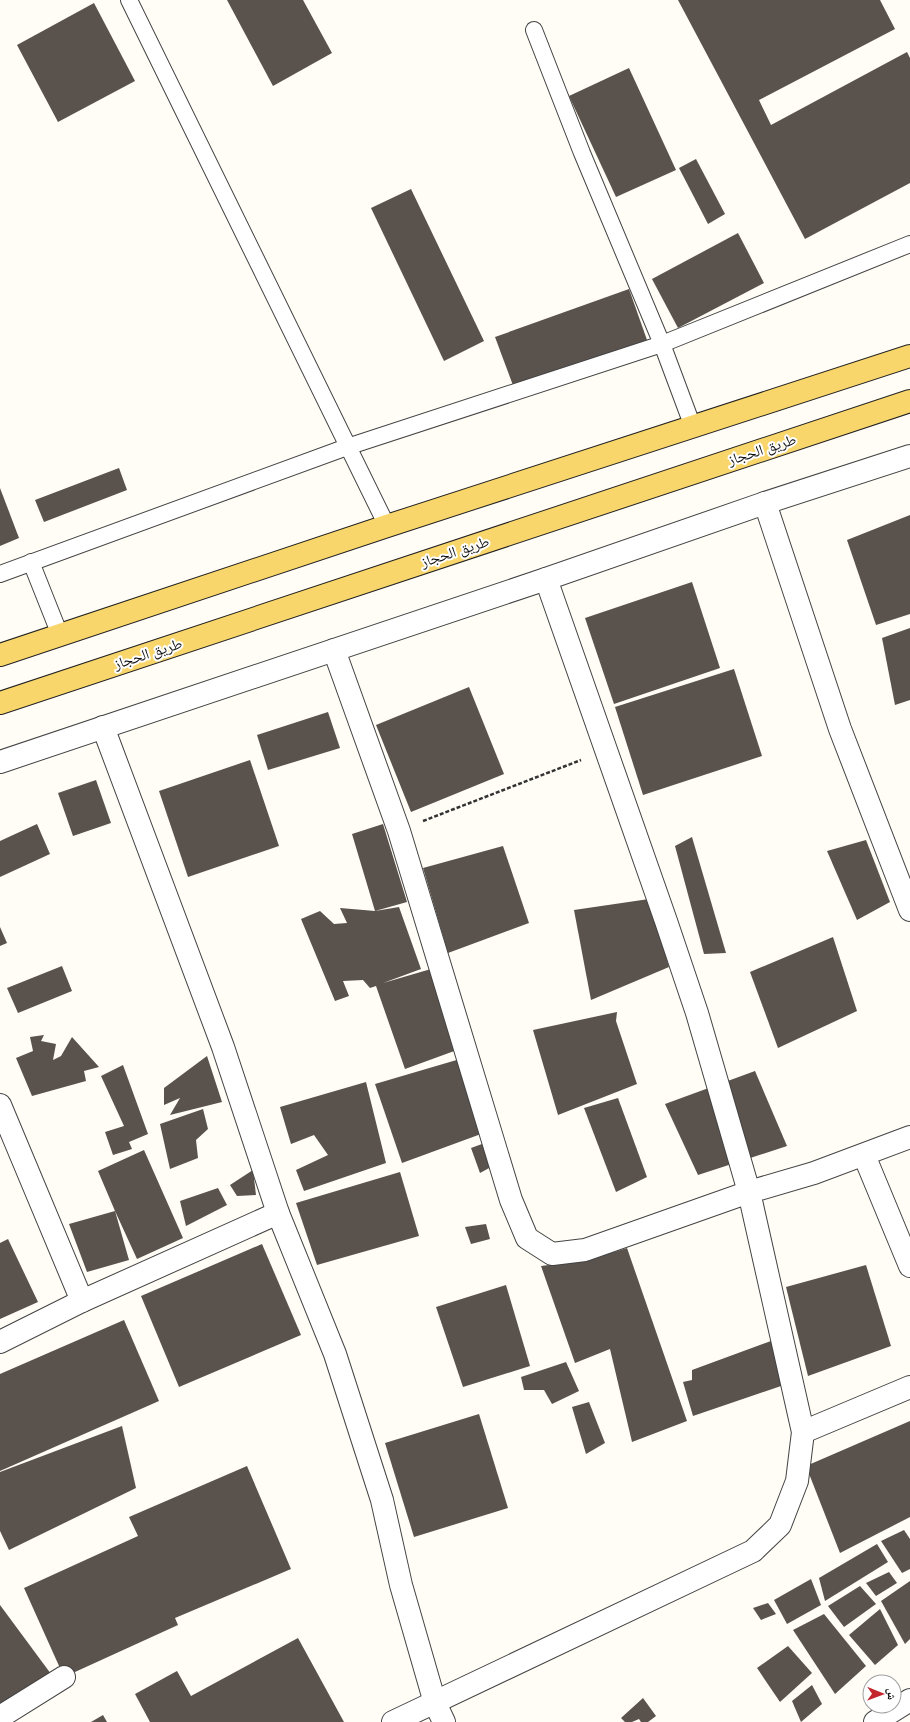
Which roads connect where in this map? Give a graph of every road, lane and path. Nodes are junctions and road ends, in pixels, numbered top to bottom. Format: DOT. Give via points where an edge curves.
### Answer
graph roads {
  1 [pos="129,0"];
  2 [pos="534,30"];
  3 [pos="910,244"];
  4 [pos="662,344"];
  5 [pos="910,356"];
  6 [pos="910,401"];
  7 [pos="693,427"];
  8 [pos="347,447"];
  9 [pos="910,456"];
  10 [pos="764,502"];
  11 [pos="387,526"];
  12 [pos="31,562"];
  13 [pos="0,574"];
  14 [pos="546,579"];
  15 [pos="60,635"];
  16 [pos="334,650"];
  17 [pos="0,655"];
  18 [pos="0,703"];
  19 [pos="103,728"];
  20 [pos="605,751"];
  21 [pos="0,762"];
  22 [pos="399,831"];
  23 [pos="910,910"];
  24 [pos="0,1105"];
  25 [pos="910,1137"];
  26 [pos="864,1155"];
  27 [pos="749,1192"];
  28 [pos="278,1213"];
  29 [pos="908,1255"];
  30 [pos="82,1301"];
  31 [pos="0,1342"];
  32 [pos="910,1387"];
  33 [pos="803,1432"];
  34 [pos="64,1677"];
  35 [pos="910,1700"];
  36 [pos="439,1712"];
  37 [pos="0,1717"];
  38 [pos="393,1722"];
  39 [pos="875,1722"];
  1 -- 8 [label="lane"];
  2 -- 4 [label="lane"];
  3 -- 4 [label="lane"];
  4 -- 7 [label="lane"];
  4 -- 8 [label="lane"];
  5 -- 7 [label="main road"];
  6 -- 18 [label="main road, طريق الحجاز"];
  7 -- 11 [label="main road"];
  8 -- 11 [label="lane"];
  8 -- 12 [label="lane"];
  9 -- 10 [label="street"];
  10 -- 14 [label="street"];
  10 -- 23 [label="street" via="840,728"];
  11 -- 15 [label="main road"];
  12 -- 13 [label="lane"];
  12 -- 15 [label="lane"];
  14 -- 16 [label="street"];
  14 -- 20 [label="street"];
  15 -- 17 [label="main road"];
  16 -- 19 [label="street"];
  16 -- 22 [label="street"];
  19 -- 21 [label="street"];
  19 -- 28 [label="street" via="223,1047"];
  20 -- 22 [label="path"];
  20 -- 27 [label="street" via="694,1006"];
  22 -- 27 [label="street" via="511,1200 527,1238 552,1254 585,1250"];
  24 -- 30 [label="street"];
  25 -- 26 [label="street"];
  26 -- 27 [label="street"];
  26 -- 29 [label="street"];
  27 -- 33 [label="street"];
  28 -- 30 [label="street"];
  28 -- 36 [label="street" via="335,1354 382,1500 401,1585"];
  30 -- 31 [label="street"];
  32 -- 33 [label="street"];
  33 -- 36 [label="street" via="797,1481 780,1525 753,1551"];
  34 -- 37 [label="street"];
  35 -- 39 [label="street"];
  36 -- 38 [label="street"];
}
